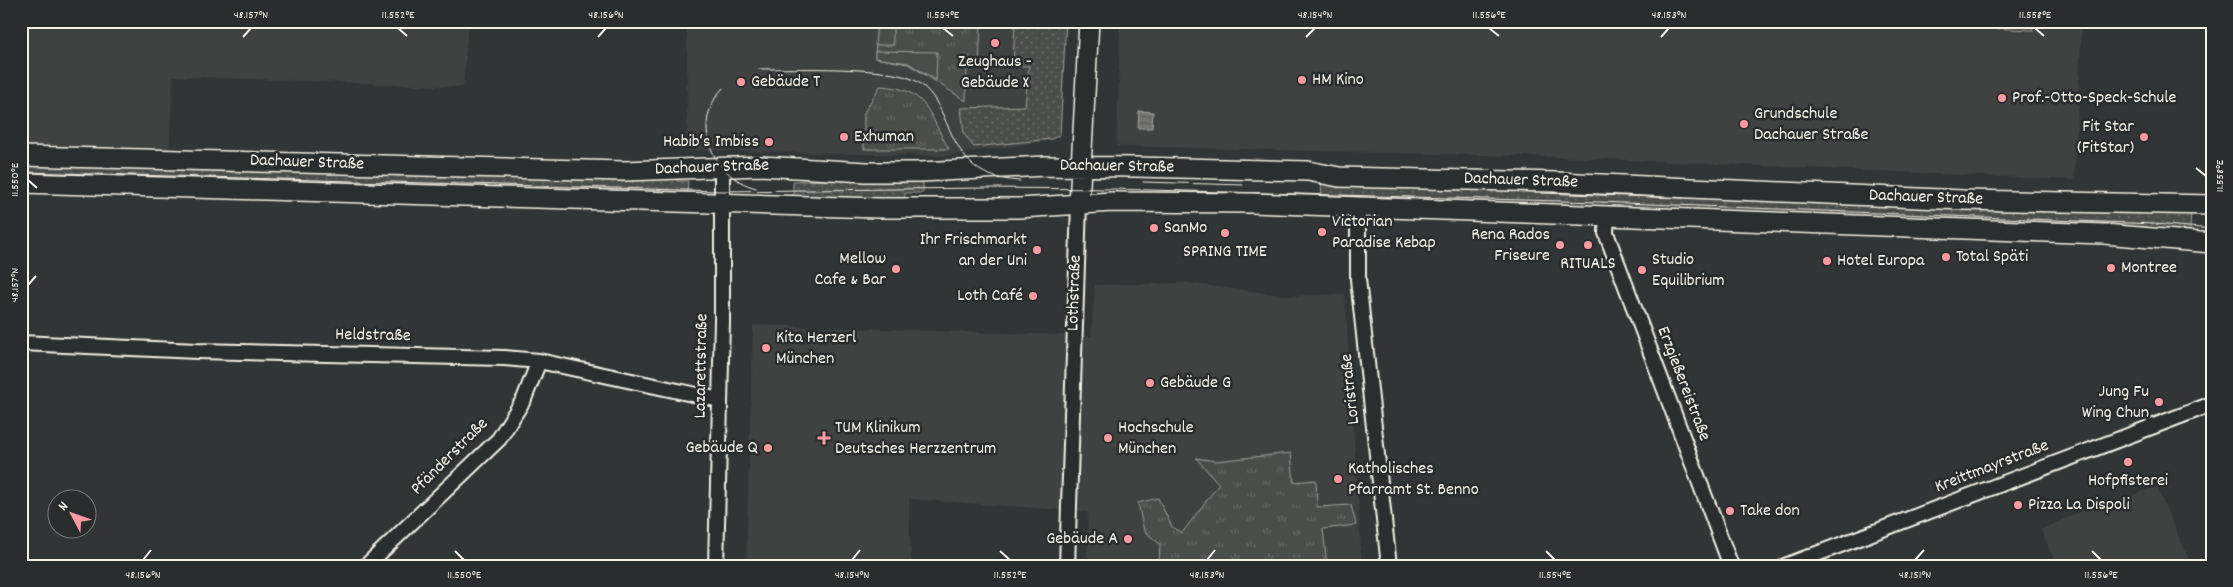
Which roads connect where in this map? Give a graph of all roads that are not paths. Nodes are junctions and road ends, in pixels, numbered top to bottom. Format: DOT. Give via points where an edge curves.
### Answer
graph roads {
  1 [pos="1089,21"];
  2 [pos="21,156"];
  3 [pos="722,166"];
  4 [pos="1082,166"];
  5 [pos="21,183"];
  6 [pos="722,203"];
  7 [pos="1079,204"];
  8 [pos="2212,205"];
  9 [pos="1358,208"];
  10 [pos="1607,214"];
  11 [pos="2212,243"];
  12 [pos="21,343"];
  13 [pos="539,361"];
  14 [pos="720,400"];
  15 [pos="2212,404"];
  16 [pos="366,566"];
  17 [pos="716,566"];
  18 [pos="1067,566"];
  19 [pos="1389,566"];
  20 [pos="1731,566"];
  21 [pos="1784,566"];
  1 -- 4 [label="main road, Lothstraße"];
  2 -- 3 [label="main road, Dachauer Straße" via="624,171"];
  3 -- 4 [label="main road, Dachauer Straße" via="920,172"];
  3 -- 6 [label="street, Lazarettstraße"];
  4 -- 7 [label="main road, Lothstraße"];
  4 -- 8 [label="main road, Dachauer Straße" via="1308,171 1339,177 1556,182 1962,200"];
  5 -- 6 [label="main road, Dachauer Straße"];
  6 -- 7 [label="main road, Dachauer Straße" via="946,209"];
  6 -- 14 [label="street, Lazarettstraße"];
  7 -- 9 [label="main road, Dachauer Straße" via="1242,203"];
  7 -- 18 [label="street, Lothstraße"];
  9 -- 10 [label="main road, Dachauer Straße"];
  9 -- 19 [label="street, Loristraße" via="1358,279"];
  10 -- 11 [label="main road, Dachauer Straße" via="2104,234"];
  10 -- 20 [label="street, Erzgießereistraße" via="1606,233"];
  12 -- 13 [label="street, Heldstraße"];
  13 -- 14 [label="street, Heldstraße"];
  13 -- 16 [label="street, Pfänderstraße" via="524,399 499,439"];
  14 -- 17 [label="street, Lazarettstraße"];
  15 -- 21 [label="street, Kreittmayrstraße"];
}
